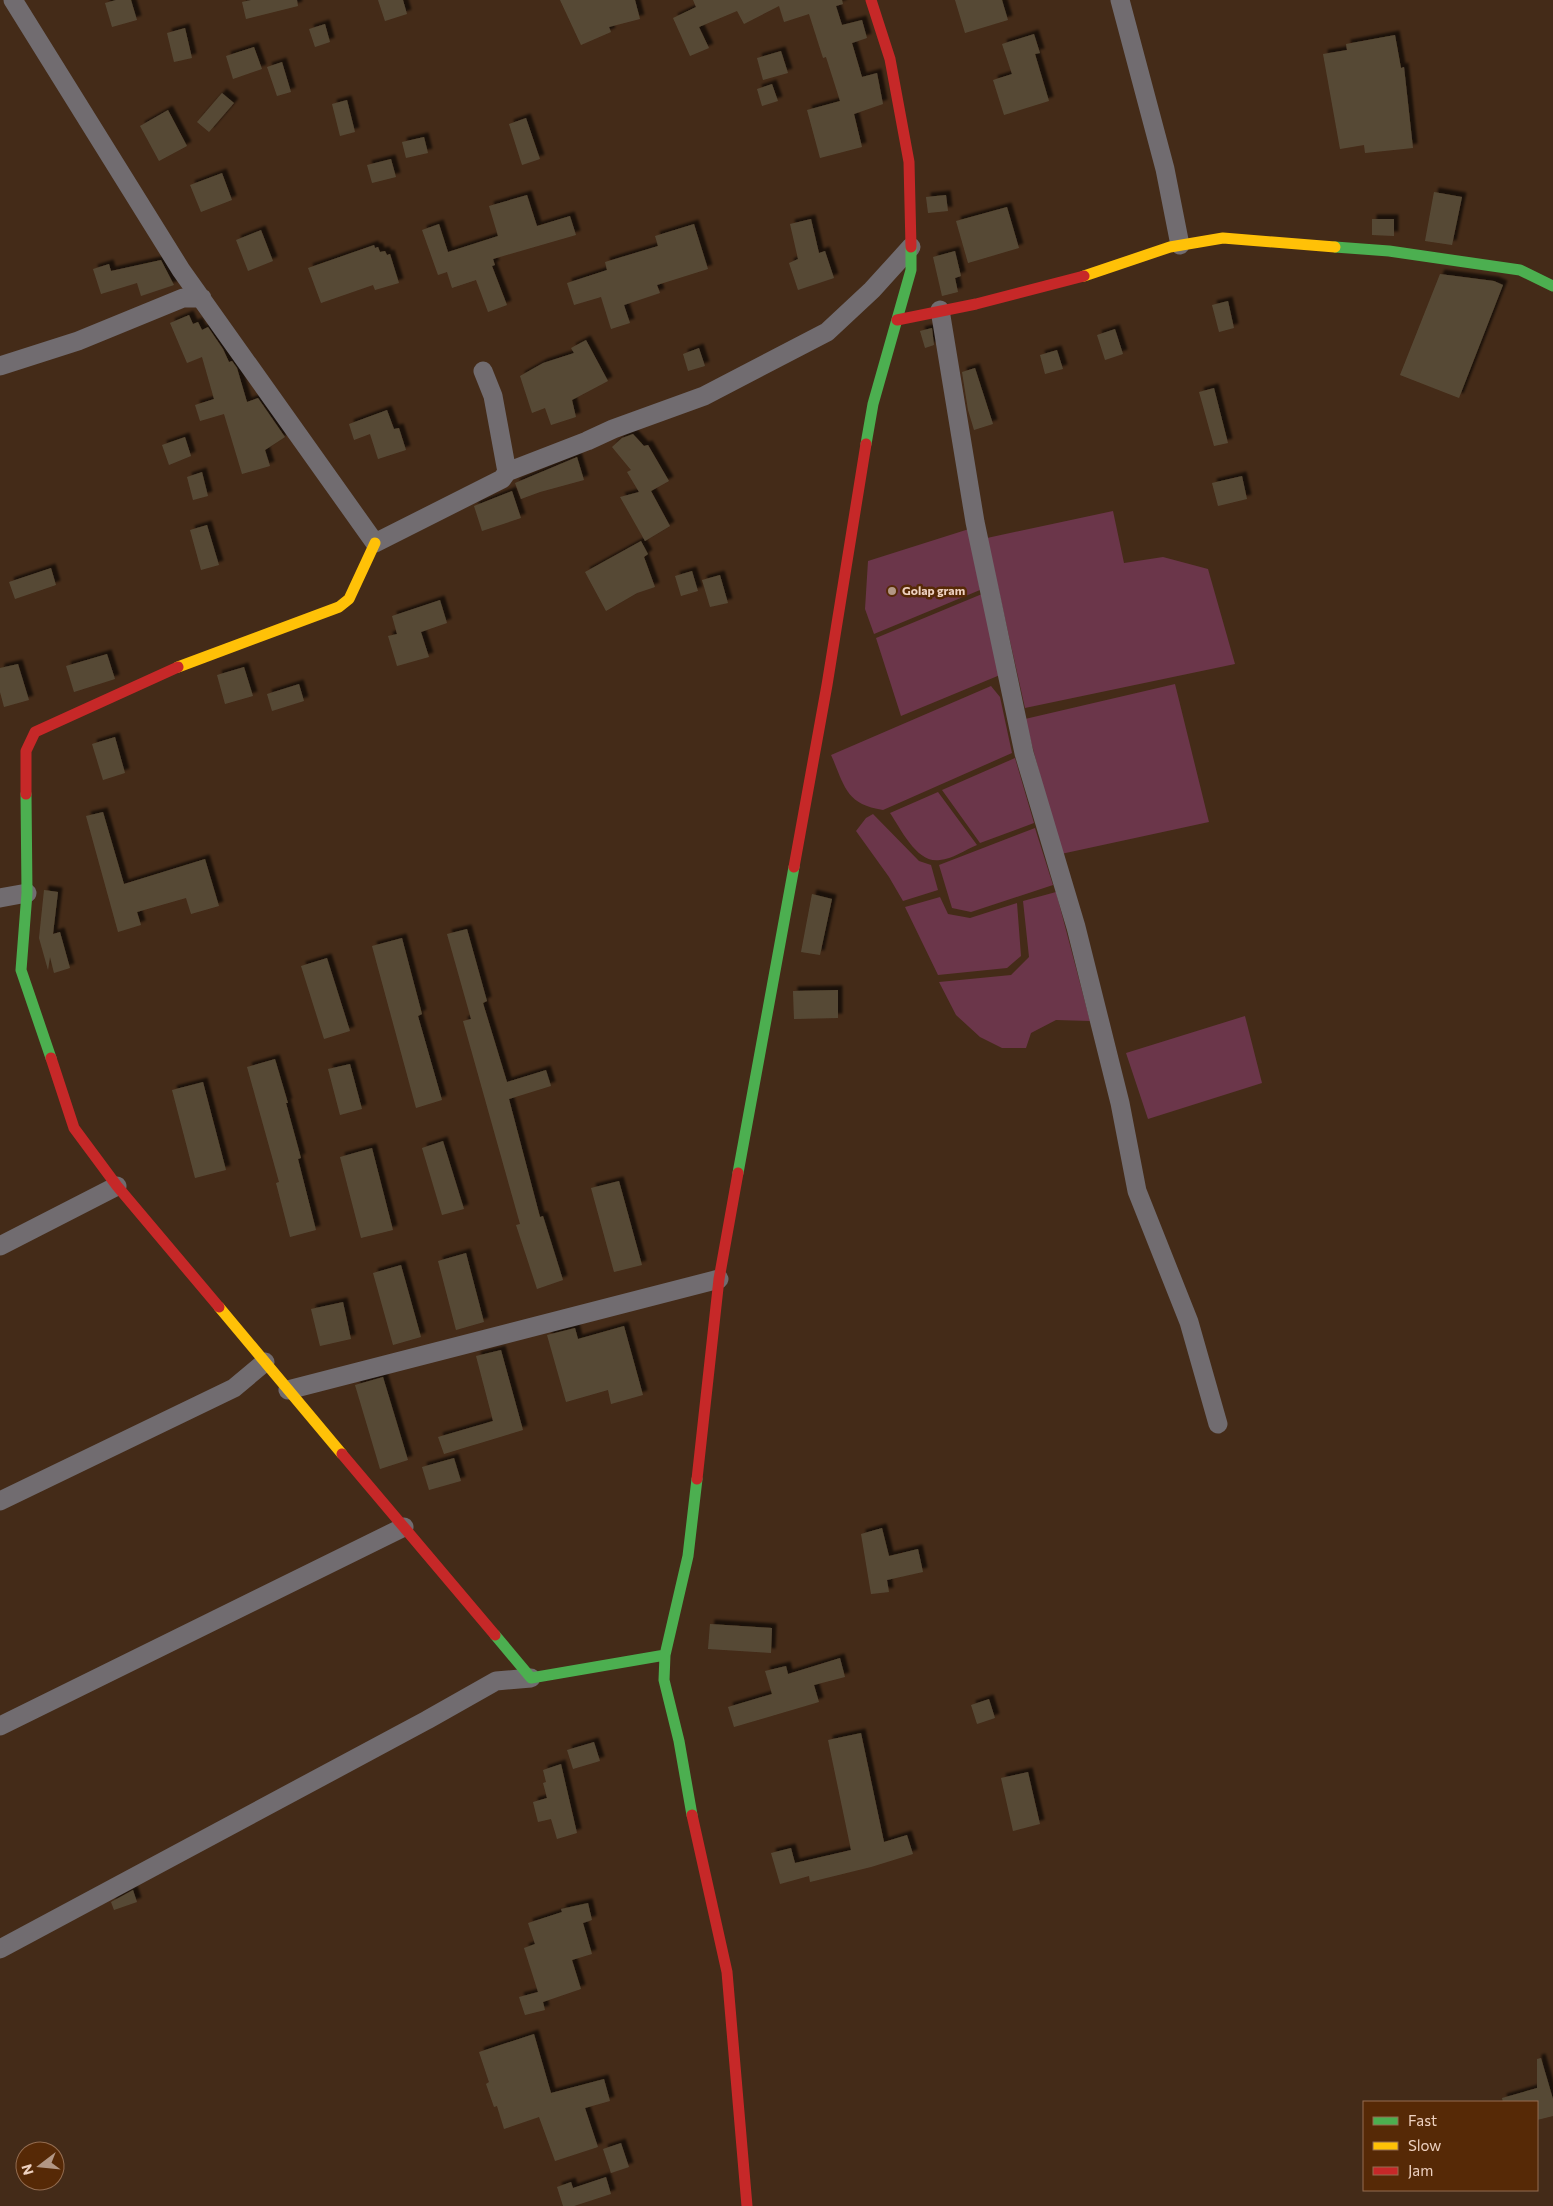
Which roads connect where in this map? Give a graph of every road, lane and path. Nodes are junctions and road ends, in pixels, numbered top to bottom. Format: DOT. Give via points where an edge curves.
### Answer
graph roads {
  1 [pos="13,0"];
  2 [pos="871,0"];
  3 [pos="1120,0"];
  4 [pos="1180,245"];
  5 [pos="911,247"];
  6 [pos="1553,286"];
  7 [pos="202,298"];
  8 [pos="940,310"];
  9 [pos="897,320"];
  10 [pos="0,366"];
  11 [pos="483,370"];
  12 [pos="507,472"];
  13 [pos="375,543"];
  14 [pos="28,893"];
  15 [pos="0,898"];
  16 [pos="117,1186"];
  17 [pos="0,1246"];
  18 [pos="719,1280"];
  19 [pos="265,1362"];
  20 [pos="288,1390"];
  21 [pos="1218,1424"];
  22 [pos="0,1501"];
  23 [pos="404,1527"];
  24 [pos="665,1655"];
  25 [pos="531,1678"];
  26 [pos="0,1726"];
  27 [pos="0,1949"];
  28 [pos="747,2206"];
  1 -- 7 [label="street" via="181,270"];
  2 -- 5 [label="street" via="890,59 909,162"];
  3 -- 4 [label="street" via="1165,169"];
  4 -- 6 [label="street" via="1224,238 1389,251 1520,270"];
  4 -- 8 [label="street" via="1075,279"];
  5 -- 9 [label="street" via="911,270"];
  5 -- 12 [label="street" via="827,332 704,396"];
  7 -- 10 [label="street" via="183,298 78,341"];
  7 -- 13 [label="street"];
  8 -- 9 [label="street"];
  8 -- 21 [label="street" via="975,522 1024,753 1076,927 1120,1104 1137,1191 1189,1322"];
  9 -- 18 [label="street" via="873,404 827,685"];
  11 -- 12 [label="street" via="493,396"];
  12 -- 13 [label="street" via="502,479"];
  13 -- 14 [label="street" via="349,599 339,608 170,670 35,732 26,751"];
  14 -- 15 [label="street"];
  14 -- 16 [label="street" via="21,970 74,1128"];
  16 -- 17 [label="street"];
  16 -- 19 [label="street"];
  18 -- 20 [label="street"];
  18 -- 24 [label="street" via="688,1556"];
  19 -- 20 [label="street"];
  19 -- 22 [label="street" via="234,1388"];
  20 -- 23 [label="street"];
  23 -- 25 [label="street"];
  23 -- 26 [label="street"];
  24 -- 25 [label="street"];
  24 -- 28 [label="street" via="664,1680 727,1972"];
  25 -- 27 [label="street" via="496,1681"];
}
